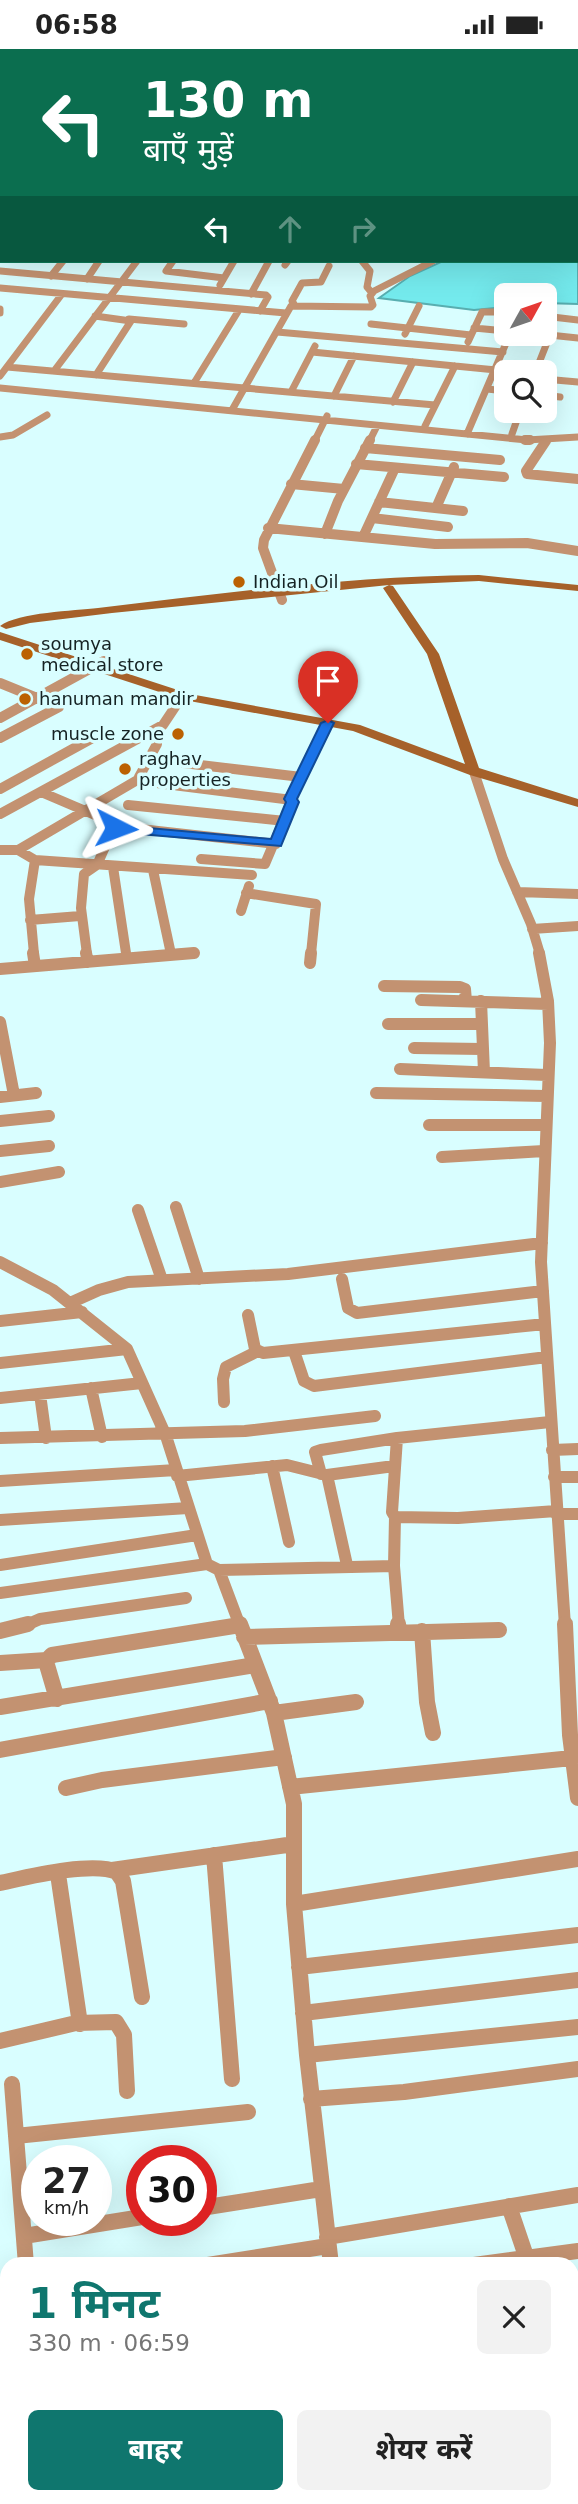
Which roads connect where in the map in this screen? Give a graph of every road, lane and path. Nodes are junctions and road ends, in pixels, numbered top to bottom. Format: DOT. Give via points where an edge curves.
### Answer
graph roads {
  1 [pos="61,263"];
  2 [pos="98,263"];
  3 [pos="135,263"];
  4 [pos="172,263"];
  5 [pos="233,263"];
  6 [pos="268,263"];
  7 [pos="364,263"];
  8 [pos="429,263"];
  9 [pos="329,266"];
  10 [pos="0,271"];
  11 [pos="51,275"];
  12 [pos="224,278"];
  13 [pos="87,279"];
  14 [pos="120,282"];
  15 [pos="0,288"];
  16 [pos="216,291"];
  17 [pos="372,293"];
  18 [pos="62,294"];
  19 [pos="251,294"];
  20 [pos="108,298"];
  21 [pos="294,304"];
  22 [pos="373,306"];
  23 [pos="419,306"];
  24 [pos="239,310"];
  25 [pos="260,311"];
  26 [pos="494,312"];
  27 [pos="286,313"];
  28 [pos="95,316"];
  29 [pos="557,318"];
  30 [pos="129,319"];
  31 [pos="578,320"];
  32 [pos="184,324"];
  33 [pos="371,324"];
  34 [pos="408,327"];
  35 [pos="494,331"];
  36 [pos="277,332"];
  37 [pos="473,332"];
  38 [pos="320,336"];
  39 [pos="557,336"];
  40 [pos="578,338"];
  41 [pos="362,340"];
  42 [pos="400,344"];
  43 [pos="505,347"];
  44 [pos="465,349"];
  45 [pos="312,352"];
  46 [pos="503,352"];
  47 [pos="354,356"];
  48 [pos="500,360"];
  49 [pos="413,362"];
  50 [pos="455,366"];
  51 [pos="7,367"];
  52 [pos="494,370"];
  53 [pos="54,371"];
  54 [pos="494,374"];
  55 [pos="96,375"];
  56 [pos="0,376"];
  57 [pos="122,377"];
  58 [pos="557,380"];
  59 [pos="578,382"];
  60 [pos="194,383"];
  61 [pos="0,386"];
  62 [pos="246,388"];
  63 [pos="487,389"];
  64 [pos="494,390"];
  65 [pos="291,392"];
  66 [pos="334,396"];
  67 [pos="110,397"];
  68 [pos="557,397"];
  69 [pos="560,397"];
  70 [pos="393,402"];
  71 [pos="435,405"];
  72 [pos="233,408"];
  73 [pos="47,415"];
  74 [pos="326,418"];
  75 [pos="516,423"];
  76 [pos="377,426"];
  77 [pos="425,426"];
  78 [pos="468,432"];
  79 [pos="512,434"];
  80 [pos="0,437"];
  81 [pos="578,437"];
  82 [pos="546,441"];
  83 [pos="365,448"];
  84 [pos="458,457"];
  85 [pos="500,460"];
  86 [pos="356,464"];
  87 [pos="395,468"];
  88 [pos="451,473"];
  89 [pos="504,477"];
  90 [pos="578,479"];
  91 [pos="291,484"];
  92 [pos="344,489"];
  93 [pos="379,502"];
  94 [pos="436,508"];
  95 [pos="463,511"];
  96 [pos="372,518"];
  97 [pos="448,527"];
  98 [pos="268,528"];
  99 [pos="325,534"];
  100 [pos="363,537"];
  101 [pos="578,551"];
  102 [pos="386,585"];
  103 [pos="578,588"];
  104 [pos="578,594"];
  105 [pos="280,596"];
  106 [pos="4,631"];
  107 [pos="100,664"];
  108 [pos="0,683"];
  109 [pos="183,695"];
  110 [pos="38,698"];
  111 [pos="0,717"];
  112 [pos="328,723"];
  113 [pos="158,728"];
  114 [pos="98,735"];
  115 [pos="0,738"];
  116 [pos="150,759"];
  117 [pos="472,768"];
  118 [pos="301,776"];
  119 [pos="139,779"];
  120 [pos="0,789"];
  121 [pos="41,792"];
  122 [pos="578,796"];
  123 [pos="291,799"];
  124 [pos="578,803"];
  125 [pos="128,805"];
  126 [pos="83,811"];
  127 [pos="0,814"];
  128 [pos="285,821"];
  129 [pos="114,827"];
  130 [pos="276,844"];
  131 [pos="0,850"];
  132 [pos="18,851"];
  133 [pos="201,859"];
  134 [pos="35,860"];
  135 [pos="97,865"];
  136 [pos="113,867"];
  137 [pos="153,870"];
  138 [pos="254,870"];
  139 [pos="517,892"];
  140 [pos="246,893"];
  141 [pos="578,894"];
  142 [pos="241,911"];
  143 [pos="80,916"];
  144 [pos="30,920"];
  145 [pos="578,926"];
  146 [pos="532,929"];
  147 [pos="126,953"];
  148 [pos="194,953"];
  149 [pos="171,954"];
  150 [pos="88,962"];
  151 [pos="310,963"];
  152 [pos="35,966"];
  153 [pos="0,969"];
  154 [pos="384,986"];
  155 [pos="421,1000"];
  156 [pos="466,1001"];
  157 [pos="481,1001"];
  158 [pos="548,1004"];
  159 [pos="388,1024"];
  160 [pos="481,1024"];
  161 [pos="1,1028"];
  162 [pos="414,1048"];
  163 [pos="2,1049"];
  164 [pos="482,1049"];
  165 [pos="400,1069"];
  166 [pos="4,1072"];
  167 [pos="484,1072"];
  168 [pos="547,1075"];
  169 [pos="36,1093"];
  170 [pos="376,1093"];
  171 [pos="14,1095"];
  172 [pos="546,1095"];
  173 [pos="0,1097"];
  174 [pos="49,1117"];
  175 [pos="0,1121"];
  176 [pos="429,1125"];
  177 [pos="545,1125"];
  178 [pos="49,1146"];
  179 [pos="0,1151"];
  180 [pos="544,1151"];
  181 [pos="442,1157"];
  182 [pos="60,1172"];
  183 [pos="0,1182"];
  184 [pos="176,1207"];
  185 [pos="138,1210"];
  186 [pos="542,1243"];
  187 [pos="0,1262"];
  188 [pos="199,1279"];
  189 [pos="342,1279"];
  190 [pos="162,1280"];
  191 [pos="543,1291"];
  192 [pos="70,1303"];
  193 [pos="82,1312"];
  194 [pos="248,1315"];
  195 [pos="0,1321"];
  196 [pos="545,1324"];
  197 [pos="127,1349"];
  198 [pos="294,1350"];
  199 [pos="258,1351"];
  200 [pos="547,1357"];
  201 [pos="0,1363"];
  202 [pos="142,1383"];
  203 [pos="91,1388"];
  204 [pos="40,1394"];
  205 [pos="0,1398"];
  206 [pos="224,1402"];
  207 [pos="374,1416"];
  208 [pos="550,1422"];
  209 [pos="166,1436"];
  210 [pos="102,1437"];
  211 [pos="46,1438"];
  212 [pos="397,1438"];
  213 [pos="0,1439"];
  214 [pos="578,1449"];
  215 [pos="552,1450"];
  216 [pos="272,1466"];
  217 [pos="394,1466"];
  218 [pos="177,1473"];
  219 [pos="324,1474"];
  220 [pos="554,1477"];
  221 [pos="578,1477"];
  222 [pos="0,1481"];
  223 [pos="188,1508"];
  224 [pos="556,1513"];
  225 [pos="578,1514"];
  226 [pos="395,1517"];
  227 [pos="0,1520"];
  228 [pos="197,1535"];
  229 [pos="289,1542"];
  230 [pos="0,1565"];
  231 [pos="347,1565"];
  232 [pos="394,1566"];
  233 [pos="213,1567"];
  234 [pos="0,1593"];
  235 [pos="186,1598"];
  236 [pos="570,1603"];
  237 [pos="499,1630"];
  238 [pos="0,1631"];
  239 [pos="242,1631"];
  240 [pos="399,1631"];
  241 [pos="422,1631"];
  242 [pos="572,1645"];
  243 [pos="47,1660"];
  244 [pos="0,1663"];
  245 [pos="255,1665"];
  246 [pos="57,1699"];
  247 [pos="356,1702"];
  248 [pos="574,1704"];
  249 [pos="0,1707"];
  250 [pos="272,1707"];
  251 [pos="433,1733"];
  252 [pos="574,1735"];
  253 [pos="0,1749"];
  254 [pos="284,1757"];
  255 [pos="572,1758"];
  256 [pos="290,1787"];
  257 [pos="66,1788"];
  258 [pos="578,1798"];
  259 [pos="294,1844"];
  260 [pos="214,1855"];
  261 [pos="578,1859"];
  262 [pos="112,1870"];
  263 [pos="58,1874"];
  264 [pos="0,1883"];
  265 [pos="294,1905"];
  266 [pos="578,1934"];
  267 [pos="299,1967"];
  268 [pos="578,1980"];
  269 [pos="142,1997"];
  270 [pos="303,2013"];
  271 [pos="80,2024"];
  272 [pos="578,2027"];
  273 [pos="0,2041"];
  274 [pos="307,2055"];
  275 [pos="578,2069"];
  276 [pos="232,2079"];
  277 [pos="12,2084"];
  278 [pos="127,2091"];
  279 [pos="311,2099"];
  280 [pos="248,2112"];
  281 [pos="16,2136"];
  282 [pos="321,2189"];
  283 [pos="578,2195"];
  284 [pos="21,2198"];
  285 [pos="217,2205"];
  286 [pos="509,2206"];
  287 [pos="24,2236"];
  288 [pos="328,2242"];
  289 [pos="578,2251"];
  290 [pos="25,2257"];
  291 [pos="250,2257"];
  292 [pos="330,2257"];
  293 [pos="527,2257"];
  294 [pos="545,2257"];
  1 -- 11 [label="street"];
  2 -- 13 [label="street"];
  3 -- 14 [label="street"];
  4 -- 12 [label="street" via="166,271"];
  5 -- 12 [label="street"];
  6 -- 19 [label="street"];
  7 -- 17 [label="street" via="370,271 367,287"];
  8 -- 17 [label="street"];
  9 -- 21 [label="street" via="321,282 302,283"];
  10 -- 11 [label="street"];
  11 -- 13 [label="street"];
  12 -- 16 [label="street"];
  13 -- 14 [label="street"];
  14 -- 16 [label="street"];
  14 -- 20 [label="street"];
  15 -- 18 [label="street"];
  16 -- 19 [label="street"];
  17 -- 22 [label="street"];
  18 -- 20 [label="street"];
  18 -- 51 [label="street"];
  19 -- 25 [label="street" via="268,296"];
  20 -- 24 [label="street"];
  20 -- 28 [label="street"];
  21 -- 22 [label="street"];
  21 -- 27 [label="street"];
  22 -- 33 [label="street" via="378,310"];
  23 -- 34 [label="street"];
  24 -- 25 [label="street"];
  24 -- 60 [label="street"];
  25 -- 27 [label="street"];
  26 -- 37 [label="street" via="482,312"];
  27 -- 36 [label="street"];
  28 -- 30 [label="street"];
  28 -- 53 [label="street"];
  29 -- 31 [label="street"];
  30 -- 32 [label="street"];
  30 -- 55 [label="street"];
  33 -- 34 [label="street"];
  33 -- 41 [label="street"];
  34 -- 37 [label="street"];
  34 -- 42 [label="street"];
  35 -- 37 [label="street"];
  36 -- 38 [label="street"];
  36 -- 62 [label="street"];
  37 -- 44 [label="street"];
  38 -- 41 [label="street"];
  38 -- 45 [label="street"];
  39 -- 40 [label="street"];
  41 -- 42 [label="street"];
  42 -- 44 [label="street"];
  43 -- 46 [label="street"];
  44 -- 46 [label="street"];
  45 -- 47 [label="street"];
  45 -- 65 [label="street"];
  46 -- 48 [label="street"];
  47 -- 49 [label="street"];
  47 -- 66 [label="street"];
  49 -- 50 [label="street"];
  49 -- 70 [label="street"];
  50 -- 52 [label="street"];
  50 -- 71 [label="street"];
  51 -- 53 [label="street"];
  51 -- 56 [label="street"];
  53 -- 55 [label="street"];
  54 -- 63 [label="street"];
  55 -- 57 [label="street"];
  57 -- 60 [label="street"];
  57 -- 67 [label="street"];
  58 -- 59 [label="street"];
  60 -- 62 [label="street"];
  61 -- 67 [label="street"];
  62 -- 65 [label="street"];
  62 -- 72 [label="street"];
  63 -- 64 [label="street"];
  63 -- 78 [label="street"];
  65 -- 66 [label="street"];
  66 -- 70 [label="street"];
  67 -- 72 [label="street"];
  68 -- 69 [label="street"];
  70 -- 71 [label="street"];
  71 -- 77 [label="street"];
  72 -- 74 [label="street"];
  73 -- 80 [label="street" via="13,435"];
  74 -- 76 [label="street"];
  74 -- 77 [label="street"];
  74 -- 91 [label="street"];
  75 -- 79 [label="street"];
  76 -- 78 [label="street"];
  76 -- 83 [label="street"];
  77 -- 78 [label="street"];
  78 -- 79 [label="street"];
  78 -- 82 [label="street"];
  79 -- 82 [label="street"];
  81 -- 82 [label="street"];
  82 -- 90 [label="street" via="527,474"];
  83 -- 84 [label="street"];
  83 -- 86 [label="street"];
  84 -- 85 [label="street"];
  84 -- 88 [label="street"];
  86 -- 87 [label="street"];
  86 -- 92 [label="street"];
  87 -- 88 [label="street"];
  87 -- 93 [label="street"];
  88 -- 89 [label="street"];
  88 -- 94 [label="street"];
  91 -- 92 [label="street"];
  91 -- 98 [label="street"];
  92 -- 99 [label="street"];
  93 -- 94 [label="street"];
  93 -- 96 [label="street"];
  94 -- 95 [label="street"];
  96 -- 97 [label="street"];
  96 -- 100 [label="street"];
  98 -- 99 [label="street"];
  98 -- 105 [label="street" via="264,548"];
  99 -- 100 [label="street"];
  100 -- 101 [label="street" via="436,544 527,543"];
  102 -- 103 [label="street" via="471,578"];
  102 -- 104 [label="street" via="471,584"];
  102 -- 105 [label="street"];
  102 -- 117 [label="street" via="433,655"];
  105 -- 106 [label="street"];
  106 -- 107 [label="street"];
  107 -- 109 [label="street"];
  107 -- 110 [label="street"];
  107 -- 117 [label="street" via="201,693 361,722"];
  108 -- 110 [label="street"];
  109 -- 112 [label="street"];
  109 -- 113 [label="street" via="167,722"];
  110 -- 111 [label="street"];
  110 -- 115 [label="street" via="59,707"];
  112 -- 117 [label="street" via="356,728"];
  112 -- 118 [label="street"];
  113 -- 116 [label="street"];
  113 -- 121 [label="street"];
  114 -- 120 [label="street"];
  116 -- 118 [label="street"];
  116 -- 119 [label="street"];
  117 -- 122 [label="street"];
  117 -- 124 [label="street"];
  117 -- 139 [label="street"];
  118 -- 123 [label="street"];
  119 -- 123 [label="street"];
  119 -- 126 [label="street"];
  119 -- 129 [label="street"];
  121 -- 126 [label="street"];
  121 -- 127 [label="street"];
  123 -- 128 [label="street"];
  125 -- 128 [label="street"];
  126 -- 129 [label="street"];
  126 -- 132 [label="street"];
  128 -- 130 [label="street"];
  129 -- 130 [label="street"];
  129 -- 135 [label="street"];
  130 -- 138 [label="street" via="268,863"];
  131 -- 132 [label="street"];
  132 -- 134 [label="street"];
  133 -- 138 [label="street"];
  134 -- 135 [label="street"];
  134 -- 144 [label="street" via="29,879"];
  135 -- 136 [label="street"];
  135 -- 143 [label="street" via="84,874"];
  136 -- 137 [label="street"];
  136 -- 147 [label="street"];
  137 -- 138 [label="street"];
  137 -- 149 [label="street"];
  138 -- 140 [label="street"];
  139 -- 141 [label="street"];
  139 -- 146 [label="street"];
  140 -- 142 [label="street"];
  140 -- 151 [label="street" via="316,904"];
  143 -- 144 [label="street"];
  143 -- 150 [label="street"];
  144 -- 152 [label="street"];
  145 -- 146 [label="street"];
  146 -- 158 [label="street"];
  148 -- 149 [label="street"];
  149 -- 150 [label="street"];
  150 -- 152 [label="street"];
  152 -- 153 [label="street"];
  154 -- 156 [label="street" via="460,987 465,989"];
  155 -- 156 [label="street"];
  156 -- 157 [label="street"];
  157 -- 158 [label="street"];
  157 -- 160 [label="street"];
  158 -- 168 [label="street"];
  159 -- 160 [label="street"];
  160 -- 164 [label="street"];
  161 -- 163 [label="street"];
  162 -- 164 [label="street"];
  163 -- 166 [label="street"];
  164 -- 167 [label="street"];
  165 -- 167 [label="street"];
  166 -- 171 [label="street"];
  167 -- 168 [label="street"];
  168 -- 172 [label="street"];
  169 -- 171 [label="street"];
  170 -- 172 [label="street"];
  171 -- 173 [label="street"];
  172 -- 177 [label="street"];
  174 -- 175 [label="street"];
  176 -- 177 [label="street"];
  177 -- 180 [label="street"];
  178 -- 179 [label="street"];
  180 -- 181 [label="street"];
  180 -- 186 [label="street"];
  182 -- 183 [label="street"];
  184 -- 188 [label="street"];
  185 -- 190 [label="street"];
  186 -- 188 [label="street" via="288,1274"];
  186 -- 191 [label="street"];
  187 -- 192 [label="street"];
  188 -- 190 [label="street"];
  189 -- 191 [label="street" via="348,1308 357,1313"];
  190 -- 192 [label="street" via="115,1285"];
  191 -- 196 [label="street"];
  192 -- 193 [label="street"];
  193 -- 195 [label="street"];
  193 -- 197 [label="street"];
  194 -- 199 [label="street"];
  196 -- 198 [label="street"];
  196 -- 200 [label="street"];
  197 -- 201 [label="street"];
  197 -- 202 [label="street"];
  198 -- 199 [label="street"];
  198 -- 200 [label="street" via="304,1381 314,1386"];
  199 -- 206 [label="street" via="225,1366"];
  200 -- 208 [label="street"];
  202 -- 203 [label="street"];
  202 -- 209 [label="street"];
  203 -- 204 [label="street"];
  203 -- 210 [label="street"];
  204 -- 205 [label="street"];
  204 -- 211 [label="street"];
  207 -- 209 [label="street"];
  208 -- 212 [label="street"];
  208 -- 215 [label="street"];
  209 -- 210 [label="street"];
  209 -- 218 [label="street"];
  210 -- 211 [label="street"];
  211 -- 213 [label="street"];
  212 -- 217 [label="street"];
  212 -- 219 [label="street" via="316,1453"];
  214 -- 215 [label="street"];
  215 -- 220 [label="street"];
  216 -- 218 [label="street"];
  216 -- 219 [label="street" via="302,1467"];
  216 -- 229 [label="street"];
  217 -- 219 [label="street"];
  217 -- 226 [label="street"];
  218 -- 222 [label="street"];
  218 -- 223 [label="street"];
  219 -- 231 [label="street"];
  220 -- 221 [label="street"];
  220 -- 224 [label="street"];
  223 -- 227 [label="street"];
  223 -- 228 [label="street"];
  224 -- 225 [label="street"];
  224 -- 226 [label="street"];
  224 -- 236 [label="street"];
  226 -- 232 [label="street"];
  228 -- 230 [label="street"];
  228 -- 233 [label="street"];
  231 -- 232 [label="street"];
  231 -- 233 [label="street"];
  232 -- 240 [label="street"];
  233 -- 234 [label="street"];
  233 -- 239 [label="street"];
  235 -- 238 [label="street" via="40,1619"];
  236 -- 242 [label="street"];
  237 -- 241 [label="street"];
  239 -- 240 [label="street"];
  239 -- 243 [label="street" via="62,1651"];
  239 -- 245 [label="street"];
  240 -- 241 [label="street"];
  241 -- 251 [label="street"];
  242 -- 248 [label="street"];
  243 -- 244 [label="street"];
  243 -- 246 [label="street"];
  245 -- 246 [label="street"];
  245 -- 250 [label="street"];
  246 -- 249 [label="street"];
  247 -- 250 [label="street"];
  248 -- 252 [label="street"];
  250 -- 253 [label="street"];
  250 -- 254 [label="street"];
  252 -- 255 [label="street"];
  254 -- 256 [label="street"];
  254 -- 257 [label="street"];
  255 -- 256 [label="street"];
  255 -- 258 [label="street"];
  256 -- 259 [label="street"];
  259 -- 260 [label="street"];
  259 -- 265 [label="street"];
  260 -- 262 [label="street"];
  260 -- 276 [label="street"];
  261 -- 265 [label="street"];
  262 -- 263 [label="street"];
  262 -- 269 [label="street" via="123,1881"];
  263 -- 264 [label="street"];
  263 -- 271 [label="street"];
  265 -- 267 [label="street"];
  266 -- 267 [label="street"];
  267 -- 270 [label="street"];
  268 -- 270 [label="street"];
  270 -- 274 [label="street"];
  271 -- 273 [label="street"];
  271 -- 278 [label="street" via="106,2019 120,2027"];
  272 -- 274 [label="street"];
  274 -- 279 [label="street"];
  275 -- 279 [label="street"];
  277 -- 281 [label="street"];
  279 -- 282 [label="street"];
  280 -- 281 [label="street"];
  281 -- 284 [label="street"];
  282 -- 285 [label="street"];
  282 -- 288 [label="street"];
  283 -- 286 [label="street"];
  286 -- 288 [label="street"];
  286 -- 293 [label="street"];
  287 -- 290 [label="street"];
  288 -- 291 [label="street"];
  288 -- 292 [label="street"];
  289 -- 294 [label="street"];
}
